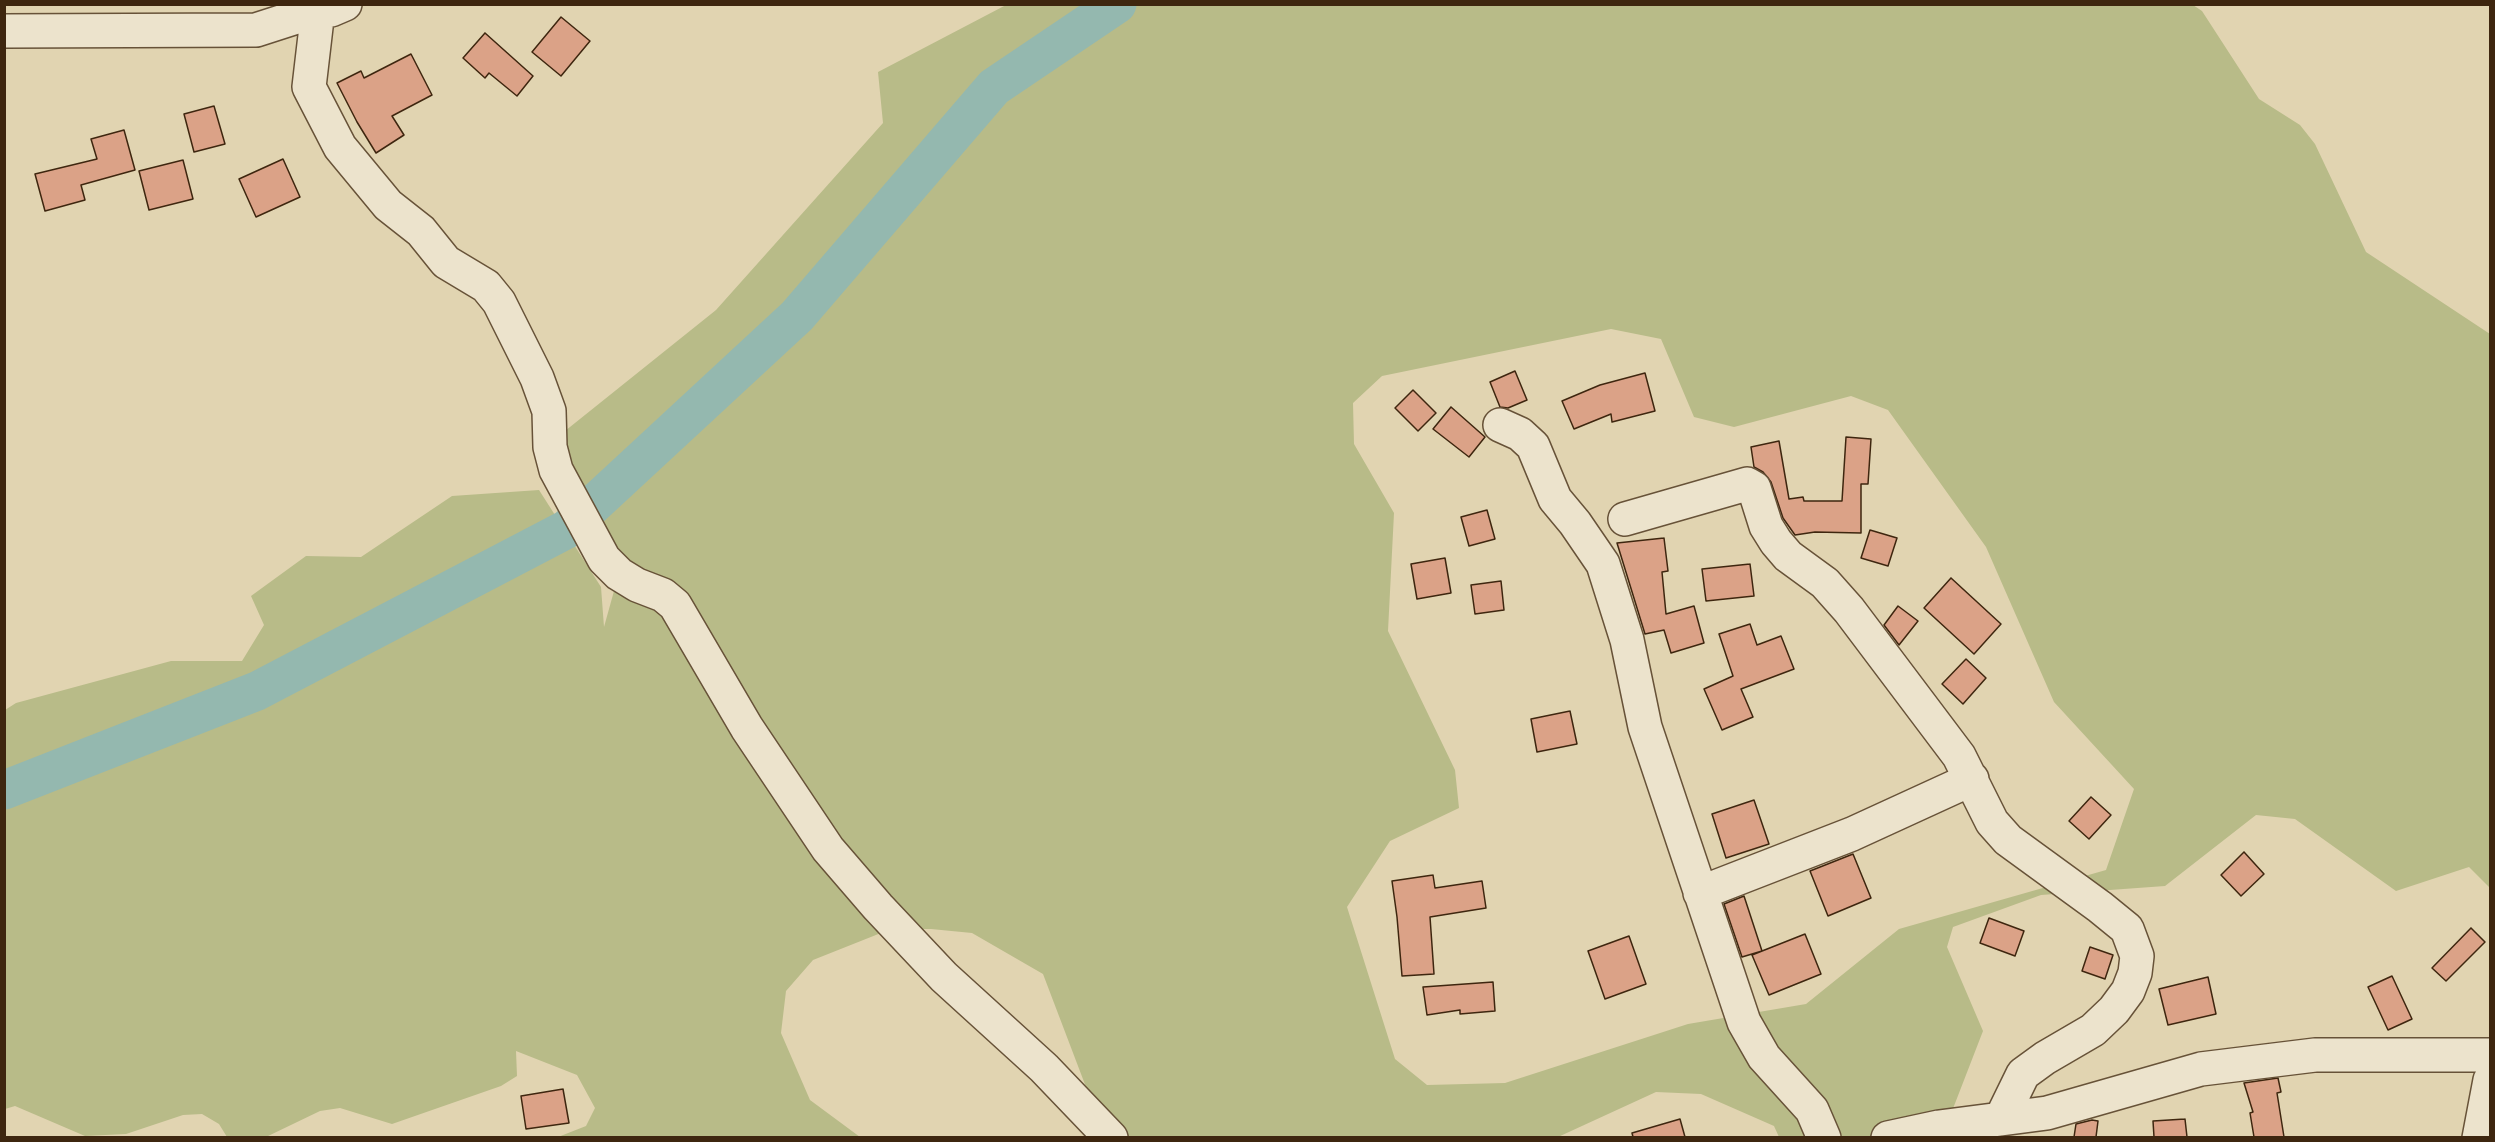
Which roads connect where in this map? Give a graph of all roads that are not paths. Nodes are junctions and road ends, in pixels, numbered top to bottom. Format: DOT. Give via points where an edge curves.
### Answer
graph roads {
  1 [pos="332,7"];
  2 [pos="4,31"];
  3 [pos="1500,425"];
  4 [pos="1625,519"];
  5 [pos="1972,779"];
  6 [pos="1700,893"];
  7 [pos="2490,1055"];
  8 [pos="2490,1080"];
  9 [pos="2001,1119"];
  10 [pos="1111,1137"];
  11 [pos="1824,1137"];
  12 [pos="1888,1137"];
  13 [pos="2479,1137"];
  1 -- 2 [label="street" via="256,30"];
  1 -- 10 [label="street" via="309,87 340,147 388,205 421,231 446,262 486,286 499,302 549,411 550,447 556,470 604,559 628,579 675,604 747,728 828,849 944,977 1044,1068"];
  3 -- 6 [label="street" via="1520,434 1533,446 1555,499 1603,564 1627,640 1645,727"];
  4 -- 5 [label="street" via="1747,484 1754,488 1766,526 1776,542 1788,556 1825,583 1849,610 1959,756"];
  5 -- 6 [label="street" via="1852,834"];
  5 -- 9 [label="street" via="1992,822 2008,840 2127,930 2137,956 2128,991 2114,1010 2093,1030 2023,1074"];
  6 -- 11 [label="street" via="1744,1023 1764,1057 1812,1110"];
  7 -- 9 [label="street" via="2315,1055 2201,1069 2047,1113"];
  8 -- 13 [label="street"];
  9 -- 12 [label="street"];
}
